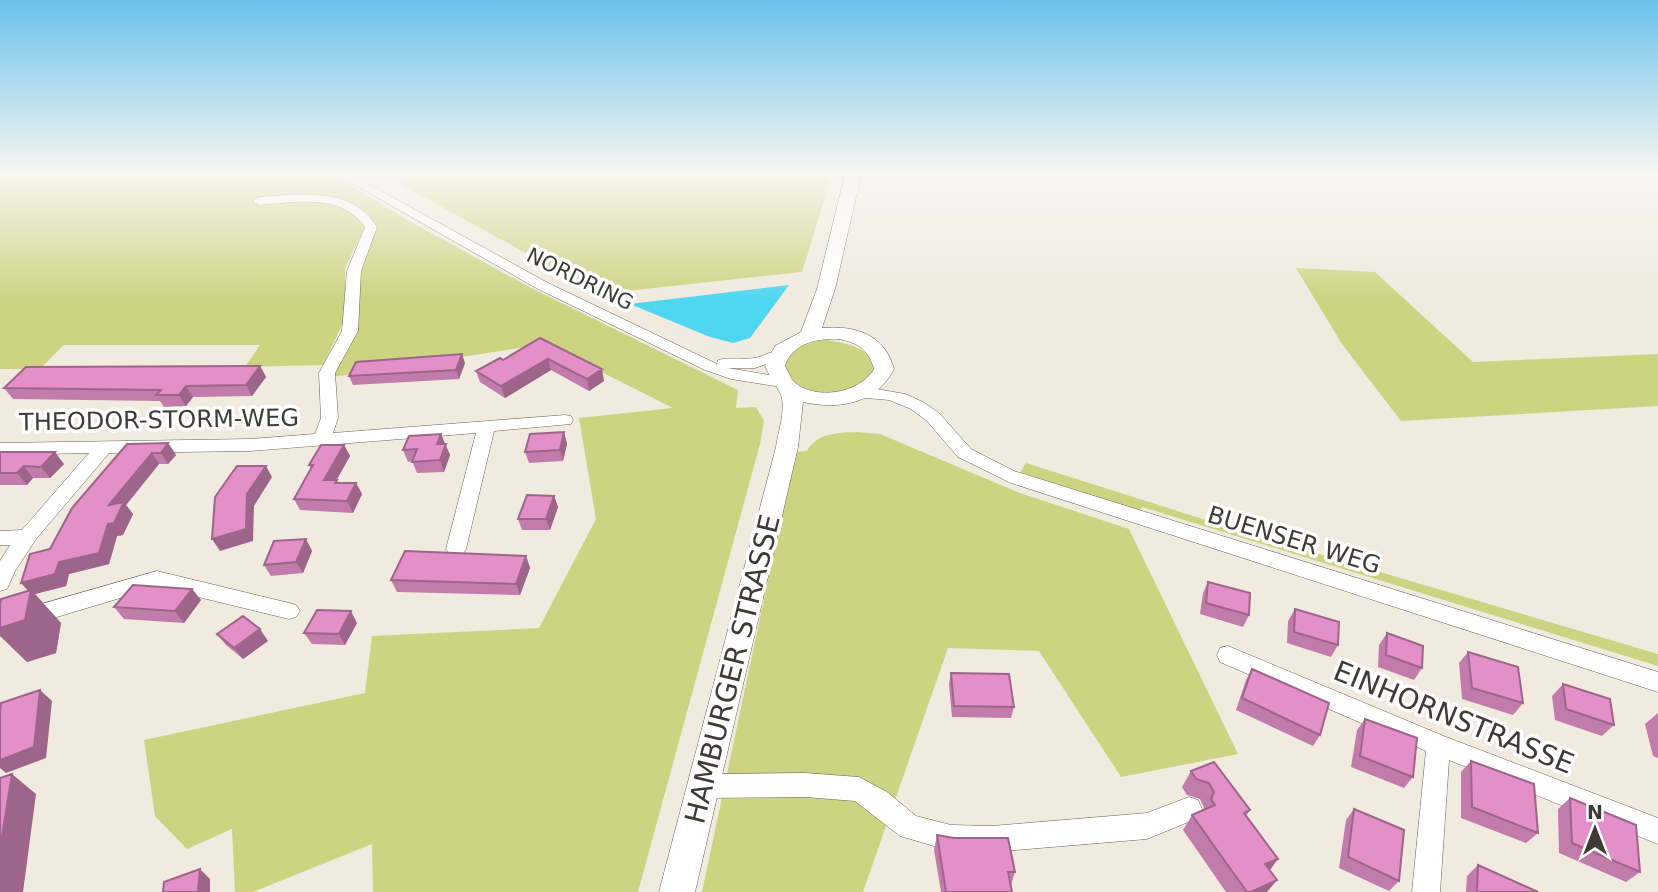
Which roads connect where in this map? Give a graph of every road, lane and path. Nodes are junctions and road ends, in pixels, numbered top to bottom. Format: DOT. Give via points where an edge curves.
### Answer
graph roads {
  1 [pos="364,217"];
  2 [pos="419,217"];
  3 [pos="844,217"];
  4 [pos="827,289"];
  5 [pos="848,335"];
  6 [pos="809,336"];
  7 [pos="690,355"];
  8 [pos="778,355"];
  9 [pos="884,369"];
  10 [pos="786,385"];
  11 [pos="861,393"];
  12 [pos="830,399"];
  13 [pos="933,417"];
  14 [pos="565,420"];
  15 [pos="486,428"];
  16 [pos="319,441"];
  17 [pos="105,447"];
  18 [pos="787,447"];
  19 [pos="0,449"];
  20 [pos="27,537"];
  21 [pos="0,538"];
  22 [pos="456,549"];
  23 [pos="0,583"];
  24 [pos="289,611"];
  25 [pos="0,625"];
  26 [pos="1228,655"];
  27 [pos="1658,682"];
  28 [pos="1438,745"];
  29 [pos="703,786"];
  30 [pos="1189,809"];
  31 [pos="1658,831"];
  32 [pos="677,892"];
  33 [pos="1426,892"];
  1 -- 16 [label="street, THEODOR-STORM-WEG" via="371,227 353,278 355,308 350,331 326,378 331,418"];
  2 -- 7 [label="street, NORDRING" via="543,286"];
  3 -- 4 [label="main road"];
  4 -- 5 [label="main road" via="834,323"];
  4 -- 6 [label="main road"];
  5 -- 6 [label="main road"];
  5 -- 9 [label="main road" via="876,348"];
  6 -- 8 [label="main road"];
  7 -- 8 [label="street, NORDRING" via="742,364"];
  7 -- 10 [label="street, NORDRING" via="724,372"];
  8 -- 10 [label="main road" via="775,368"];
  9 -- 11 [label="main road" via="876,384"];
  9 -- 13 [label="street, BUENSER WEG" via="894,382 924,399"];
  10 -- 12 [label="main road" via="807,396"];
  10 -- 18 [label="main road, HAMBURGER STRASSE" via="793,407"];
  11 -- 12 [label="main road"];
  11 -- 13 [label="street, BUENSER WEG" via="893,395"];
  12 -- 18 [label="main road, HAMBURGER STRASSE" via="807,415"];
  13 -- 27 [label="street, BUENSER WEG" via="958,447 998,472"];
  14 -- 15 [label="street, THEODOR-STORM-WEG"];
  15 -- 16 [label="street, THEODOR-STORM-WEG"];
  15 -- 22 [label="street"];
  16 -- 17 [label="street, THEODOR-STORM-WEG"];
  17 -- 19 [label="street, THEODOR-STORM-WEG"];
  17 -- 20 [label="street"];
  18 -- 29 [label="main road, HAMBURGER STRASSE"];
  20 -- 21 [label="street"];
  20 -- 23 [label="street"];
  24 -- 25 [label="street" via="157,579"];
  26 -- 28 [label="street, EINHORNSTRASSE"];
  28 -- 31 [label="street, EINHORNSTRASSE"];
  28 -- 33 [label="street"];
  29 -- 30 [label="street" via="859,789 909,827 951,838 992,839 1147,826"];
  29 -- 32 [label="main road, HAMBURGER STRASSE"];
}
